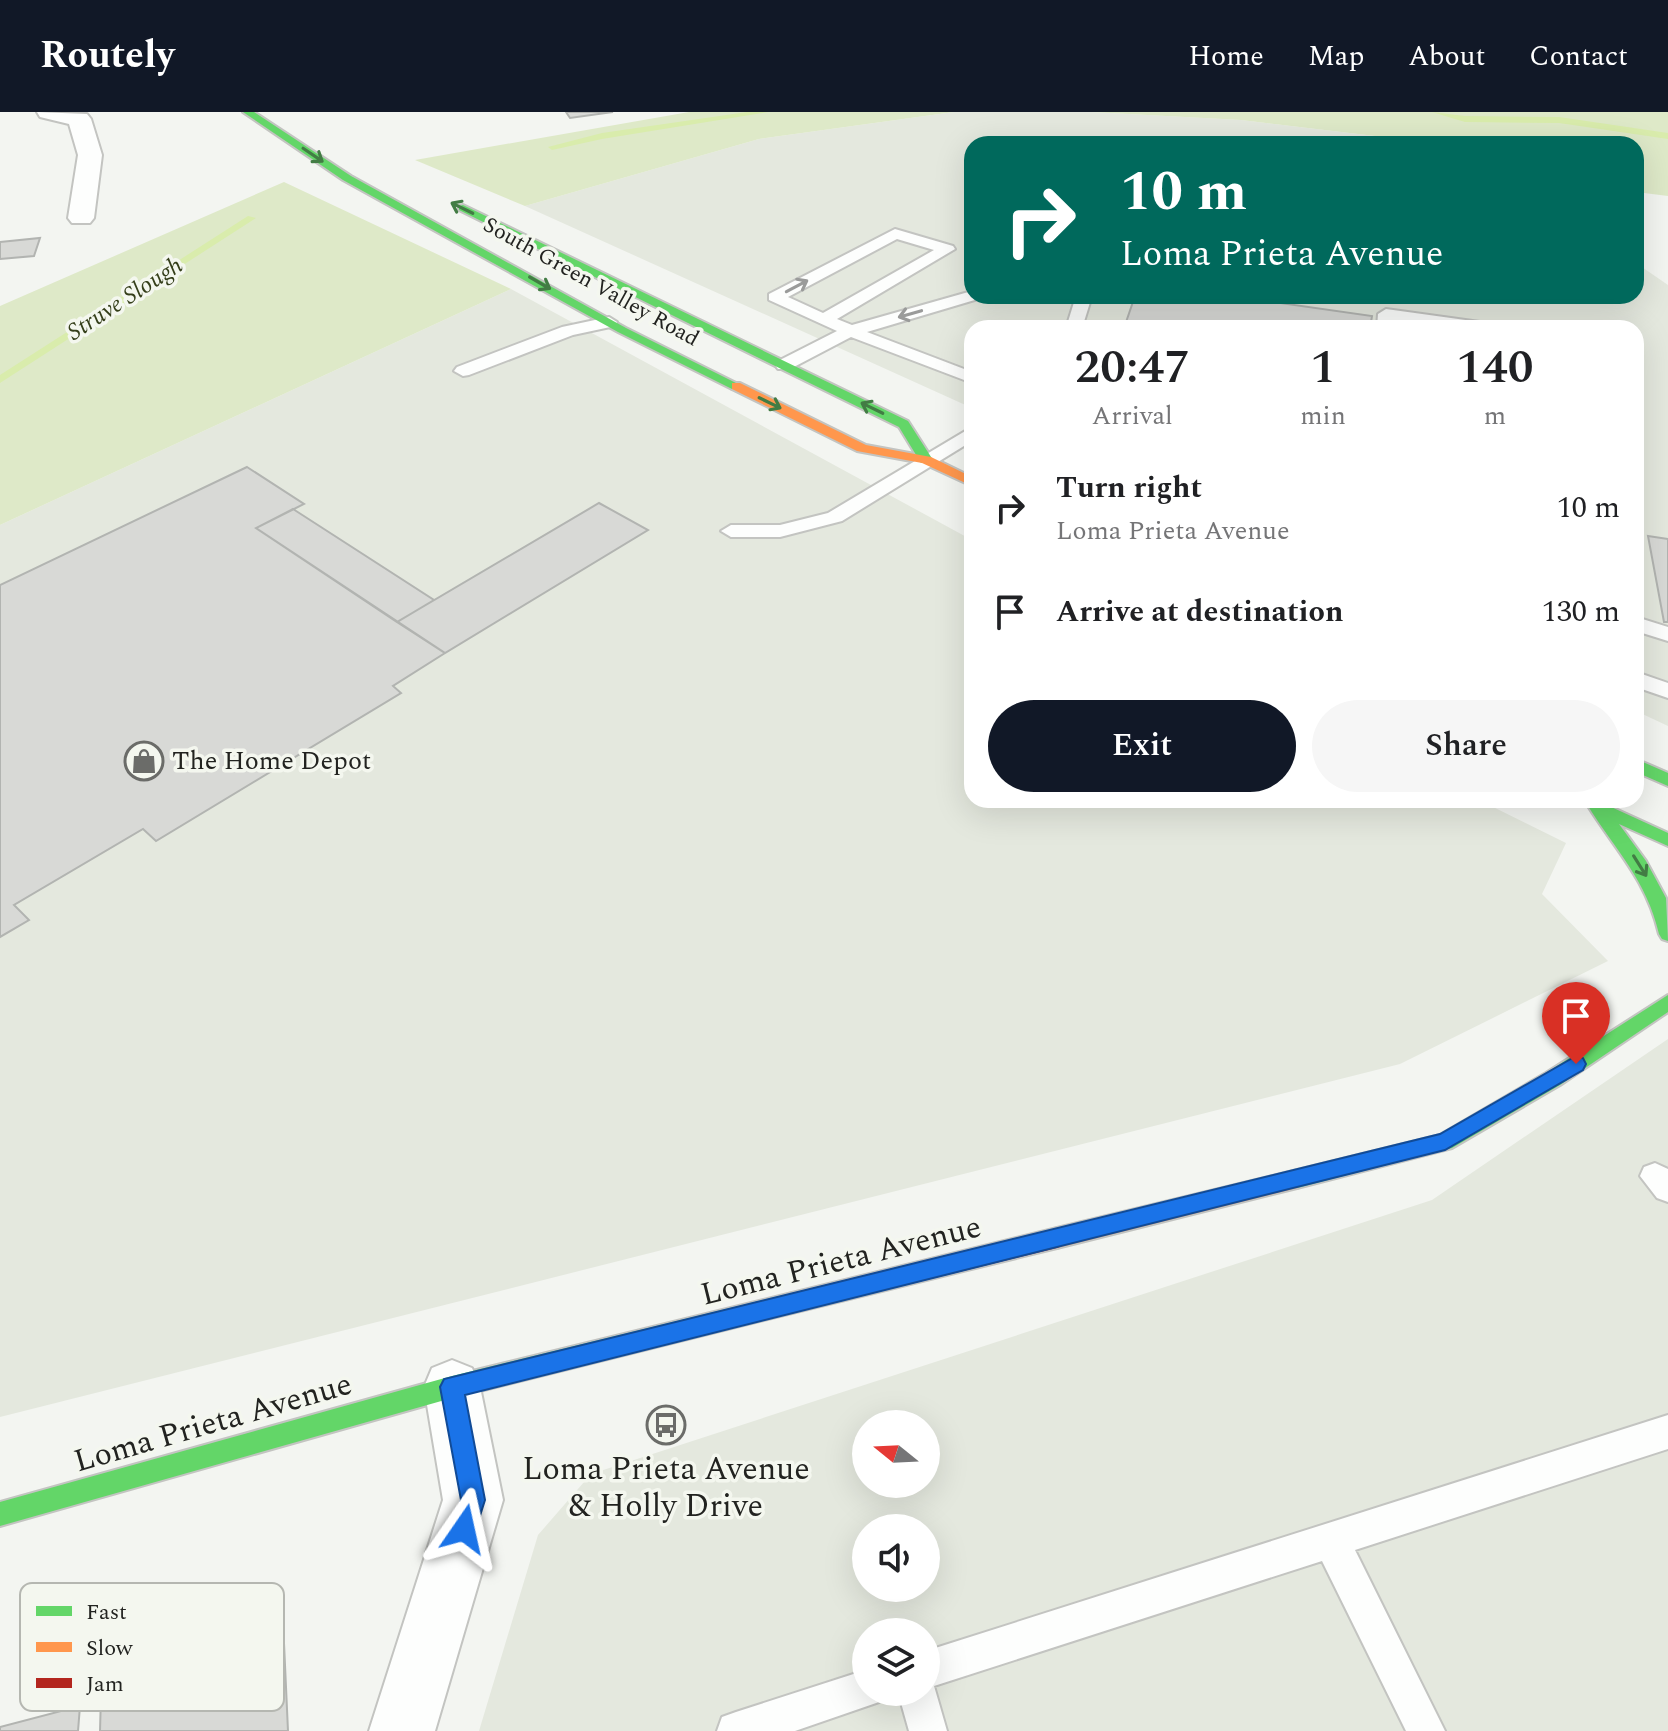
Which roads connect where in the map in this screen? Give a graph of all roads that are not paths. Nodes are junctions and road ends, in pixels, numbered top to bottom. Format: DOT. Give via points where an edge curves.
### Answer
graph roads {
  1 [pos="48,112"];
  2 [pos="248,112"];
  3 [pos="447,201"];
  4 [pos="81,218"];
  5 [pos="964,298"];
  6 [pos="823,320"];
  7 [pos="609,322"];
  8 [pos="848,332"];
  9 [pos="784,365"];
  10 [pos="463,371"];
  11 [pos="964,375"];
  12 [pos="964,438"];
  13 [pos="926,460"];
  14 [pos="964,478"];
  15 [pos="731,531"];
  16 [pos="1644,626"];
  17 [pos="1668,634"];
  18 [pos="1644,682"];
  19 [pos="1668,691"];
  20 [pos="1644,769"];
  21 [pos="1668,780"];
  22 [pos="1597,808"];
  23 [pos="1603,808"];
  24 [pos="1668,840"];
  25 [pos="1668,934"];
  26 [pos="1668,1002"];
  27 [pos="452,1387"];
  28 [pos="1668,1432"];
  29 [pos="0,1514"];
  30 [pos="1331,1540"];
  31 [pos="940,1666"];
  32 [pos="852,1694"];
  33 [pos="921,1706"];
  34 [pos="402,1731"];
  35 [pos="736,1731"];
  36 [pos="928,1731"];
  37 [pos="1426,1731"];
  1 -- 4 [label="street" via="79,119 90,155"];
  2 -- 7 [label="main road, South Green Valley Road, one-way" via="347,178"];
  9 -- 3 [label="main road, South Green Valley Road, one-way"];
  5 -- 8 [label="lane, one-way"];
  6 -- 6 [label="lane, one-way" via="775,297 895,234 947,249"];
  6 -- 8 [label="lane"];
  7 -- 10 [label="lane" via="568,331"];
  7 -- 13 [label="main road, South Green Valley Road, one-way" via="862,448"];
  8 -- 9 [label="lane"];
  8 -- 11 [label="lane"];
  13 -- 9 [label="main road, South Green Valley Road, one-way" via="904,424"];
  12 -- 13 [label="lane"];
  13 -- 14 [label="main road, South Green Valley Road"];
  13 -- 15 [label="lane" via="821,523 780,531"];
  16 -- 17 [label="lane"];
  18 -- 19 [label="lane"];
  20 -- 21 [label="main road"];
  22 -- 25 [label="main road, one-way" via="1641,866 1657,895"];
  23 -- 24 [label="main road"];
  26 -- 27 [label="main road, Loma Prieta Avenue" via="1553,1079 1445,1142"];
  27 -- 29 [label="main road, Loma Prieta Avenue"];
  27 -- 34 [label="street" via="473,1500"];
  28 -- 30 [label="lane"];
  30 -- 31 [label="lane"];
  30 -- 37 [label="lane"];
  32 -- 35 [label="lane"];
  33 -- 36 [label="lane"];
}
